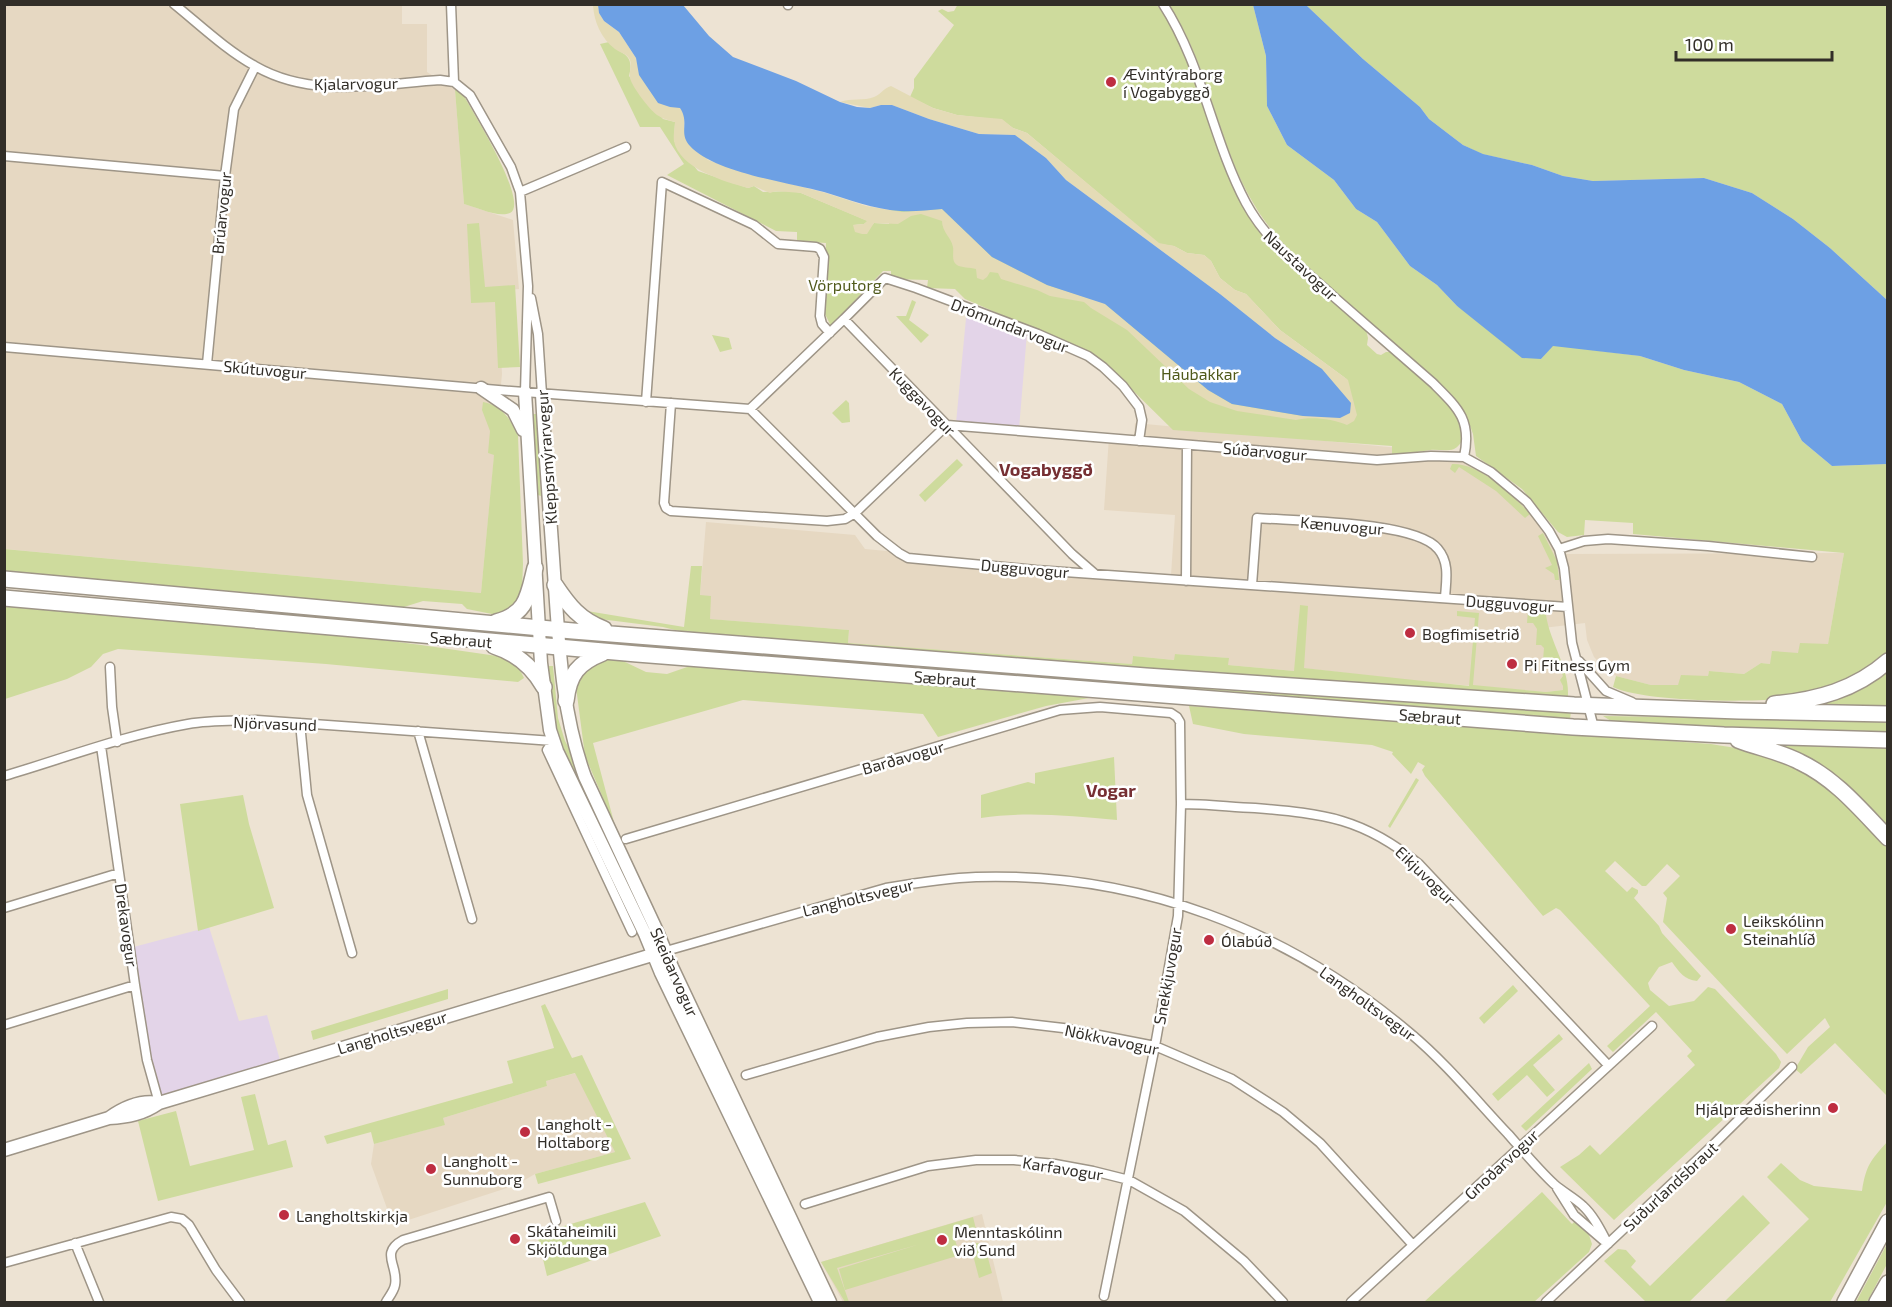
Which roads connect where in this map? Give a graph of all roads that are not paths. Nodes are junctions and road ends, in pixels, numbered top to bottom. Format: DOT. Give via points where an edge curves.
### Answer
graph roads {
  1 [pos="174,4"];
  2 [pos="451,4"];
  3 [pos="1163,4"];
  4 [pos="255,67"];
  5 [pos="454,82"];
  6 [pos="626,147"];
  7 [pos="4,156"];
  8 [pos="225,176"];
  9 [pos="520,192"];
  10 [pos="528,286"];
  11 [pos="844,319"];
  12 [pos="830,333"];
  13 [pos="4,347"];
  14 [pos="207,364"];
  15 [pos="481,388"];
  16 [pos="525,392"];
  17 [pos="542,394"];
  18 [pos="646,402"];
  19 [pos="671,403"];
  20 [pos="750,409"];
  21 [pos="947,425"];
  22 [pos="1139,441"];
  23 [pos="1187,445"];
  24 [pos="528,451"];
  25 [pos="1464,457"];
  26 [pos="855,513"];
  27 [pos="1559,549"];
  28 [pos="1812,557"];
  29 [pos="535,568"];
  30 [pos="1095,574"];
  31 [pos="4,579"];
  32 [pos="1186,581"];
  33 [pos="555,585"];
  34 [pos="1252,585"];
  35 [pos="4,598"];
  36 [pos="1445,598"];
  37 [pos="1568,607"];
  38 [pos="492,623"];
  39 [pos="539,627"];
  40 [pos="558,629"];
  41 [pos="621,635"];
  42 [pos="477,640"];
  43 [pos="539,645"];
  44 [pos="559,648"];
  45 [pos="607,652"];
  46 [pos="1577,658"];
  47 [pos="1887,661"];
  48 [pos="110,667"];
  49 [pos="544,687"];
  50 [pos="566,701"];
  51 [pos="1589,705"];
  52 [pos="1647,707"];
  53 [pos="1739,711"];
  54 [pos="1887,714"];
  55 [pos="1180,722"];
  56 [pos="300,723"];
  57 [pos="1594,728"];
  58 [pos="418,731"];
  59 [pos="1724,735"];
  60 [pos="1887,740"];
  61 [pos="553,741"];
  62 [pos="117,742"];
  63 [pos="101,747"];
  64 [pos="4,776"];
  65 [pos="1181,804"];
  66 [pos="1887,838"];
  67 [pos="626,839"];
  68 [pos="119,873"];
  69 [pos="1178,903"];
  70 [pos="625,905"];
  71 [pos="4,908"];
  72 [pos="472,919"];
  73 [pos="632,932"];
  74 [pos="352,952"];
  75 [pos="660,953"];
  76 [pos="135,985"];
  77 [pos="4,1025"];
  78 [pos="1652,1026"];
  79 [pos="1155,1046"];
  80 [pos="1608,1065"];
  81 [pos="1792,1067"];
  82 [pos="746,1075"];
  83 [pos="158,1103"];
  84 [pos="1519,1146"];
  85 [pos="4,1150"];
  86 [pos="1129,1180"];
  87 [pos="1555,1185"];
  88 [pos="804,1204"];
  89 [pos="556,1221"];
  90 [pos="1887,1222"];
  91 [pos="75,1244"];
  92 [pos="1608,1244"];
  93 [pos="1413,1245"];
  94 [pos="4,1263"];
  95 [pos="1887,1283"];
  96 [pos="1104,1296"];
  97 [pos="99,1302"];
  98 [pos="240,1302"];
  99 [pos="386,1302"];
  100 [pos="820,1302"];
  101 [pos="830,1302"];
  102 [pos="1283,1302"];
  103 [pos="1351,1302"];
  104 [pos="1546,1302"];
  105 [pos="1845,1302"];
  106 [pos="1877,1302"];
  1 -- 4 [label="street, Kjalarvogur"];
  2 -- 5 [label="street"];
  3 -- 25 [label="street, Naustavogur" via="1193,61 1231,169 1255,218 1283,252 1449,399 1466,425"];
  4 -- 5 [label="street, Kjalarvogur" via="316,87"];
  4 -- 8 [label="street, Brúarvogur" via="234,109"];
  5 -- 9 [label="street, Kleppsmýrarvegur" via="470,95 511,167"];
  6 -- 9 [label="street"];
  7 -- 8 [label="street"];
  8 -- 14 [label="street, Brúarvogur"];
  9 -- 10 [label="street, Kleppsmýrarvegur"];
  10 -- 16 [label="street, Kleppsmýrarvegur"];
  10 -- 17 [label="street, Kleppsmýrarvegur" via="538,334"];
  11 -- 12 [label="street"];
  11 -- 21 [label="street, Kuggavogur"];
  11 -- 22 [label="street, Drómundarvogur" via="885,279 1038,334 1088,356 1123,386 1141,412"];
  12 -- 18 [label="street" via="820,316 824,257 820,249 778,244 754,225 662,182"];
  12 -- 20 [label="street"];
  13 -- 14 [label="street, Skútuvogur"];
  14 -- 15 [label="street, Skútuvogur"];
  15 -- 16 [label="street, Skútuvogur"];
  15 -- 24 [label="street" via="513,410"];
  16 -- 17 [label="street"];
  16 -- 24 [label="street, Kleppsmýrarvegur"];
  17 -- 18 [label="street"];
  17 -- 33 [label="street, Kleppsmýrarvegur"];
  18 -- 19 [label="street"];
  19 -- 20 [label="street"];
  19 -- 26 [label="street" via="664,503 671,511 827,521 845,519"];
  20 -- 26 [label="street, Dugguvogur"];
  21 -- 22 [label="street, Súðarvogur"];
  21 -- 26 [label="street"];
  21 -- 30 [label="street, Kuggavogur"];
  22 -- 23 [label="street, Súðarvogur"];
  23 -- 25 [label="street, Súðarvogur" via="1377,460"];
  23 -- 32 [label="street"];
  24 -- 29 [label="street, Kleppsmýrarvegur"];
  25 -- 27 [label="street, Súðarvogur" via="1491,472 1527,502"];
  26 -- 30 [label="street, Dugguvogur" via="877,536 908,558"];
  27 -- 28 [label="street" via="1608,539"];
  27 -- 37 [label="street, Súðarvogur"];
  29 -- 38 [label="highway" via="527,600 514,616"];
  29 -- 39 [label="street, Kleppsmýrarvegur"];
  30 -- 32 [label="street, Dugguvogur"];
  31 -- 38 [label="highway, Sæbraut"];
  32 -- 34 [label="street, Dugguvogur"];
  33 -- 40 [label="street, Kleppsmýrarvegur"];
  33 -- 41 [label="highway" via="581,618"];
  34 -- 36 [label="street, Dugguvogur"];
  34 -- 36 [label="street, Kænuvogur" via="1257,518 1375,526 1413,535 1437,547 1444,559"];
  35 -- 42 [label="highway, Sæbraut"];
  36 -- 37 [label="street, Dugguvogur"];
  37 -- 46 [label="street, Súðarvogur"];
  38 -- 39 [label="highway, Sæbraut"];
  39 -- 40 [label="highway, Sæbraut"];
  39 -- 43 [label="street, Skeiðarvogur"];
  40 -- 41 [label="highway, Sæbraut"];
  40 -- 44 [label="street, Skeiðarvogur"];
  41 -- 51 [label="highway, Sæbraut" via="1146,676"];
  42 -- 43 [label="highway, Sæbraut"];
  42 -- 49 [label="highway" via="521,659"];
  43 -- 44 [label="highway, Sæbraut"];
  43 -- 49 [label="street, Skeiðarvogur"];
  44 -- 45 [label="highway, Sæbraut"];
  44 -- 50 [label="street, Skeiðarvogur"];
  45 -- 50 [label="highway" via="580,665 569,683"];
  45 -- 57 [label="highway, Sæbraut"];
  46 -- 51 [label="street, Súðarvogur"];
  46 -- 52 [label="street, Súðarvogur" via="1606,691"];
  47 -- 53 [label="highway" via="1861,681 1828,695"];
  48 -- 62 [label="street"];
  49 -- 61 [label="street, Skeiðarvogur"];
  50 -- 75 [label="street, Skeiðarvogur" via="585,777"];
  51 -- 52 [label="highway, Sæbraut"];
  51 -- 57 [label="street, Súðarvogur"];
  52 -- 53 [label="highway, Sæbraut"];
  53 -- 54 [label="highway, Sæbraut"];
  55 -- 65 [label="street, Snekkjuvogur"];
  55 -- 67 [label="street, Barðavogur" via="1171,713 1100,707 1060,710"];
  56 -- 58 [label="street, Njörvasund"];
  56 -- 62 [label="street, Njörvasund" via="257,720 189,724"];
  56 -- 74 [label="street" via="306,795"];
  57 -- 59 [label="highway, Sæbraut"];
  58 -- 61 [label="street, Njörvasund"];
  58 -- 72 [label="street"];
  59 -- 60 [label="highway, Sæbraut"];
  59 -- 66 [label="highway" via="1814,769 1839,788"];
  61 -- 70 [label="street, Skeiðarvogur"];
  62 -- 63 [label="street, Njörvasund"];
  63 -- 64 [label="street, Njörvasund"];
  63 -- 68 [label="street, Drekavogur"];
  65 -- 69 [label="street, Snekkjuvogur"];
  65 -- 80 [label="street, Eikjuvogur" via="1309,813 1357,824 1389,841 1419,864"];
  68 -- 71 [label="street"];
  68 -- 76 [label="street, Drekavogur"];
  69 -- 75 [label="street, Langholtsvegur" via="1048,879 975,877 932,881 851,896"];
  69 -- 79 [label="street, Snekkjuvogur"];
  69 -- 84 [label="street, Langholtsvegur" via="1273,941 1342,981 1421,1042"];
  70 -- 73 [label="street, Skeiðarvogur"];
  70 -- 75 [label="street, Skeiðarvogur"];
  75 -- 83 [label="street, Langholtsvegur"];
  75 -- 100 [label="street, Skeiðarvogur"];
  75 -- 101 [label="street, Skeiðarvogur"];
  76 -- 77 [label="street"];
  76 -- 83 [label="street, Drekavogur"];
  78 -- 80 [label="street, Gnoðarvogur"];
  79 -- 82 [label="street, Nökkvavogur" via="1063,1028 1012,1022 967,1023 877,1037"];
  79 -- 86 [label="street, Snekkjuvogur"];
  79 -- 93 [label="street, Nökkvavogur" via="1232,1079 1283,1112 1320,1143"];
  80 -- 84 [label="street, Gnoðarvogur"];
  81 -- 92 [label="street, Suðurlandsbraut"];
  83 -- 85 [label="street, Langholtsvegur" via="147,1112 109,1118"];
  84 -- 87 [label="street, Langholtsvegur"];
  84 -- 93 [label="street, Gnoðarvogur"];
  86 -- 88 [label="street, Karfavogur" via="1055,1164 976,1160 928,1166"];
  86 -- 96 [label="street, Snekkjuvogur"];
  86 -- 102 [label="street, Karfavogur" via="1184,1211 1244,1261"];
  87 -- 92 [label="street, Langholtsvegur" via="1574,1215"];
  87 -- 92 [label="street, Langholtsvegur" via="1586,1209"];
  89 -- 99 [label="street" via="549,1197 403,1240 390,1255 395,1284"];
  90 -- 105 [label="highway"];
  91 -- 94 [label="street"];
  91 -- 97 [label="street"];
  91 -- 98 [label="street" via="171,1218 182,1219 196,1233 216,1270"];
  92 -- 104 [label="street, Suðurlandsbraut"];
  93 -- 103 [label="street, Gnoðarvogur"];
  95 -- 106 [label="highway"];
}
